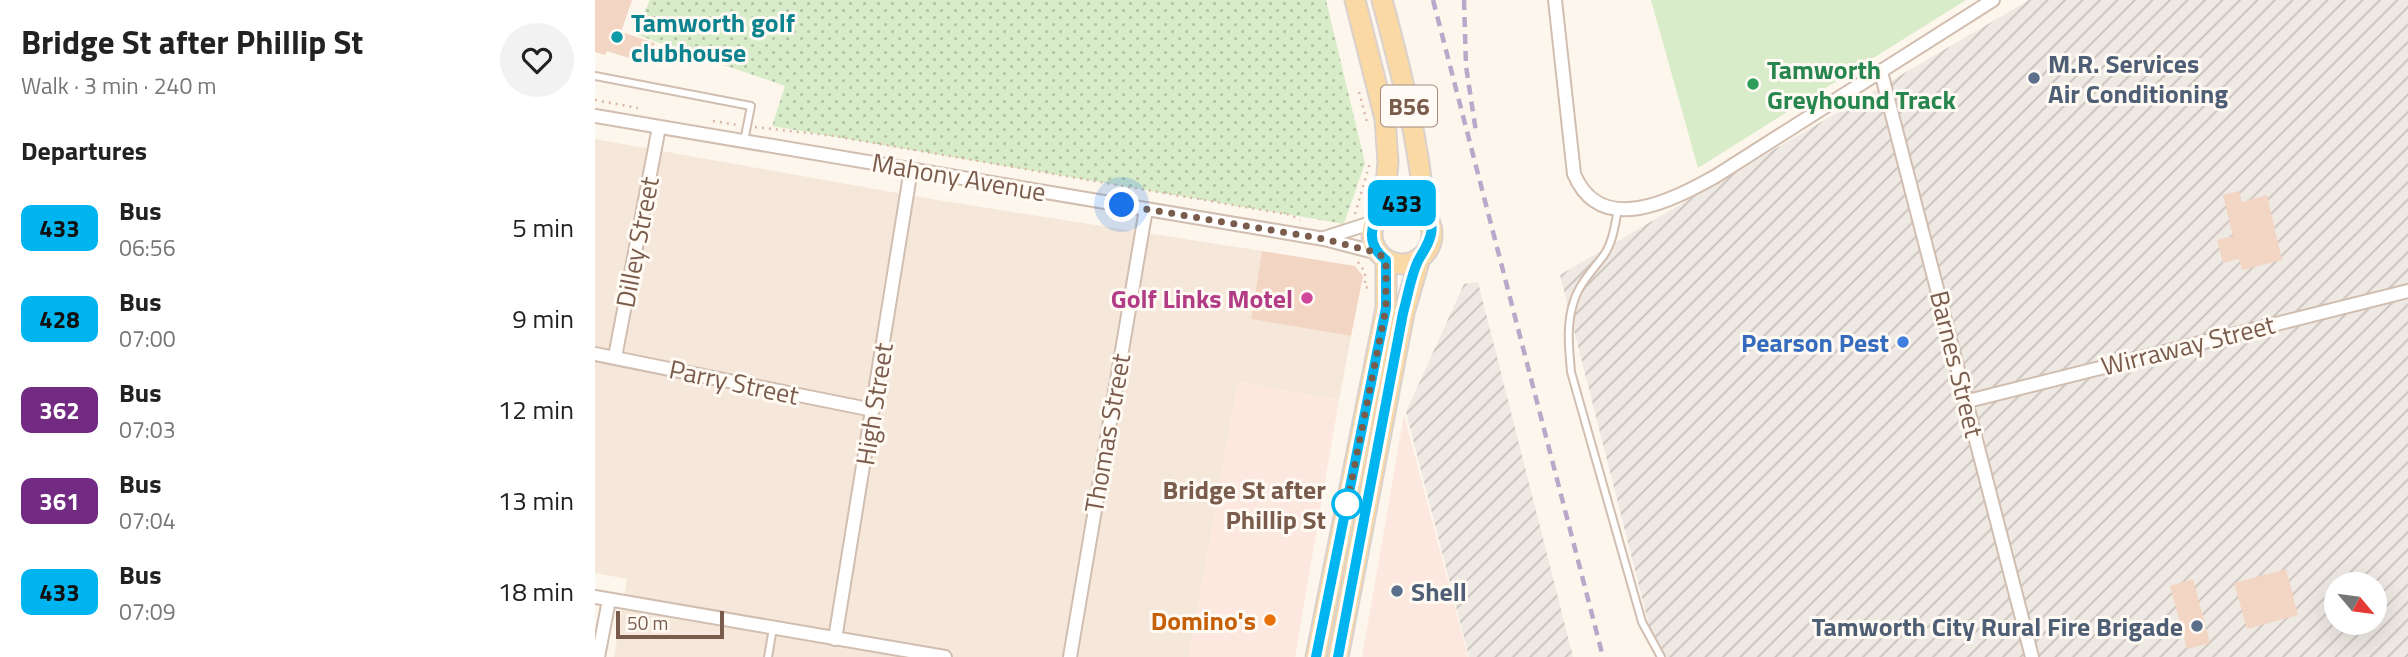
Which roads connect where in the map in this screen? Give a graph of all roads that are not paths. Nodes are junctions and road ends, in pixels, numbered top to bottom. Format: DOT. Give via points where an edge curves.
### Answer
graph roads {
  1 [pos="1355,0"];
  2 [pos="1382,0"];
  3 [pos="1555,0"];
  4 [pos="1993,0"];
  5 [pos="1881,72"];
  6 [pos="595,76"];
  7 [pos="595,116"];
  8 [pos="659,127"];
  9 [pos="744,141"];
  10 [pos="911,169"];
  11 [pos="1146,209"];
  12 [pos="1618,209"];
  13 [pos="1425,214"];
  14 [pos="1379,216"];
  15 [pos="1324,239"];
  16 [pos="1382,256"];
  17 [pos="1420,258"];
  18 [pos="2408,291"];
  19 [pos="595,354"];
  20 [pos="615,357"];
  21 [pos="1968,401"];
  22 [pos="873,410"];
  23 [pos="595,597"];
  24 [pos="609,600"];
  25 [pos="773,628"];
  26 [pos="835,639"];
  27 [pos="1338,654"];
  28 [pos="599,657"];
  29 [pos="768,657"];
  30 [pos="945,657"];
  31 [pos="1070,657"];
  32 [pos="1316,657"];
  33 [pos="1661,657"];
  34 [pos="2032,657"];
  1 -- 14 [label="main road, B56" via="1385,119 1388,162"];
  2 -- 13 [label="main road, B56" via="1421,164"];
  3 -- 12 [label="street" via="1574,174 1591,200"];
  4 -- 5 [label="street"];
  5 -- 12 [label="street" via="1694,188 1652,205"];
  5 -- 21 [label="street, Barnes Street"];
  6 -- 9 [label="lane" via="751,106"];
  7 -- 8 [label="street, Mahony Avenue"];
  8 -- 9 [label="street, Mahony Avenue"];
  8 -- 20 [label="street, Dilley Street"];
  9 -- 10 [label="street, Mahony Avenue"];
  10 -- 11 [label="street, Mahony Avenue"];
  10 -- 22 [label="street, High Street"];
  11 -- 15 [label="street, Mahony Avenue"];
  11 -- 31 [label="street, Thomas Street"];
  12 -- 33 [label="lane" via="1606,253 1574,300 1568,340 1571,372 1642,622"];
  13 -- 14 [label="main road" via="1402,203"];
  13 -- 17 [label="main road, B56" via="1431,242"];
  14 -- 15 [label="street, Mahony Avenue"];
  14 -- 16 [label="main road, B56" via="1372,238"];
  15 -- 16 [label="street, Mahony Avenue"];
  16 -- 17 [label="main road" via="1403,264"];
  16 -- 32 [label="main road, B56" via="1386,308"];
  17 -- 27 [label="main road, B56" via="1403,313"];
  18 -- 21 [label="street, Wirraway Street"];
  19 -- 20 [label="street, Parry Street"];
  20 -- 22 [label="street, Parry Street"];
  21 -- 34 [label="street, Barnes Street"];
  22 -- 26 [label="street, High Street"];
  23 -- 24 [label="street"];
  24 -- 25 [label="street"];
  24 -- 28 [label="street"];
  25 -- 26 [label="street"];
  25 -- 29 [label="lane"];
  26 -- 30 [label="street"];
}
